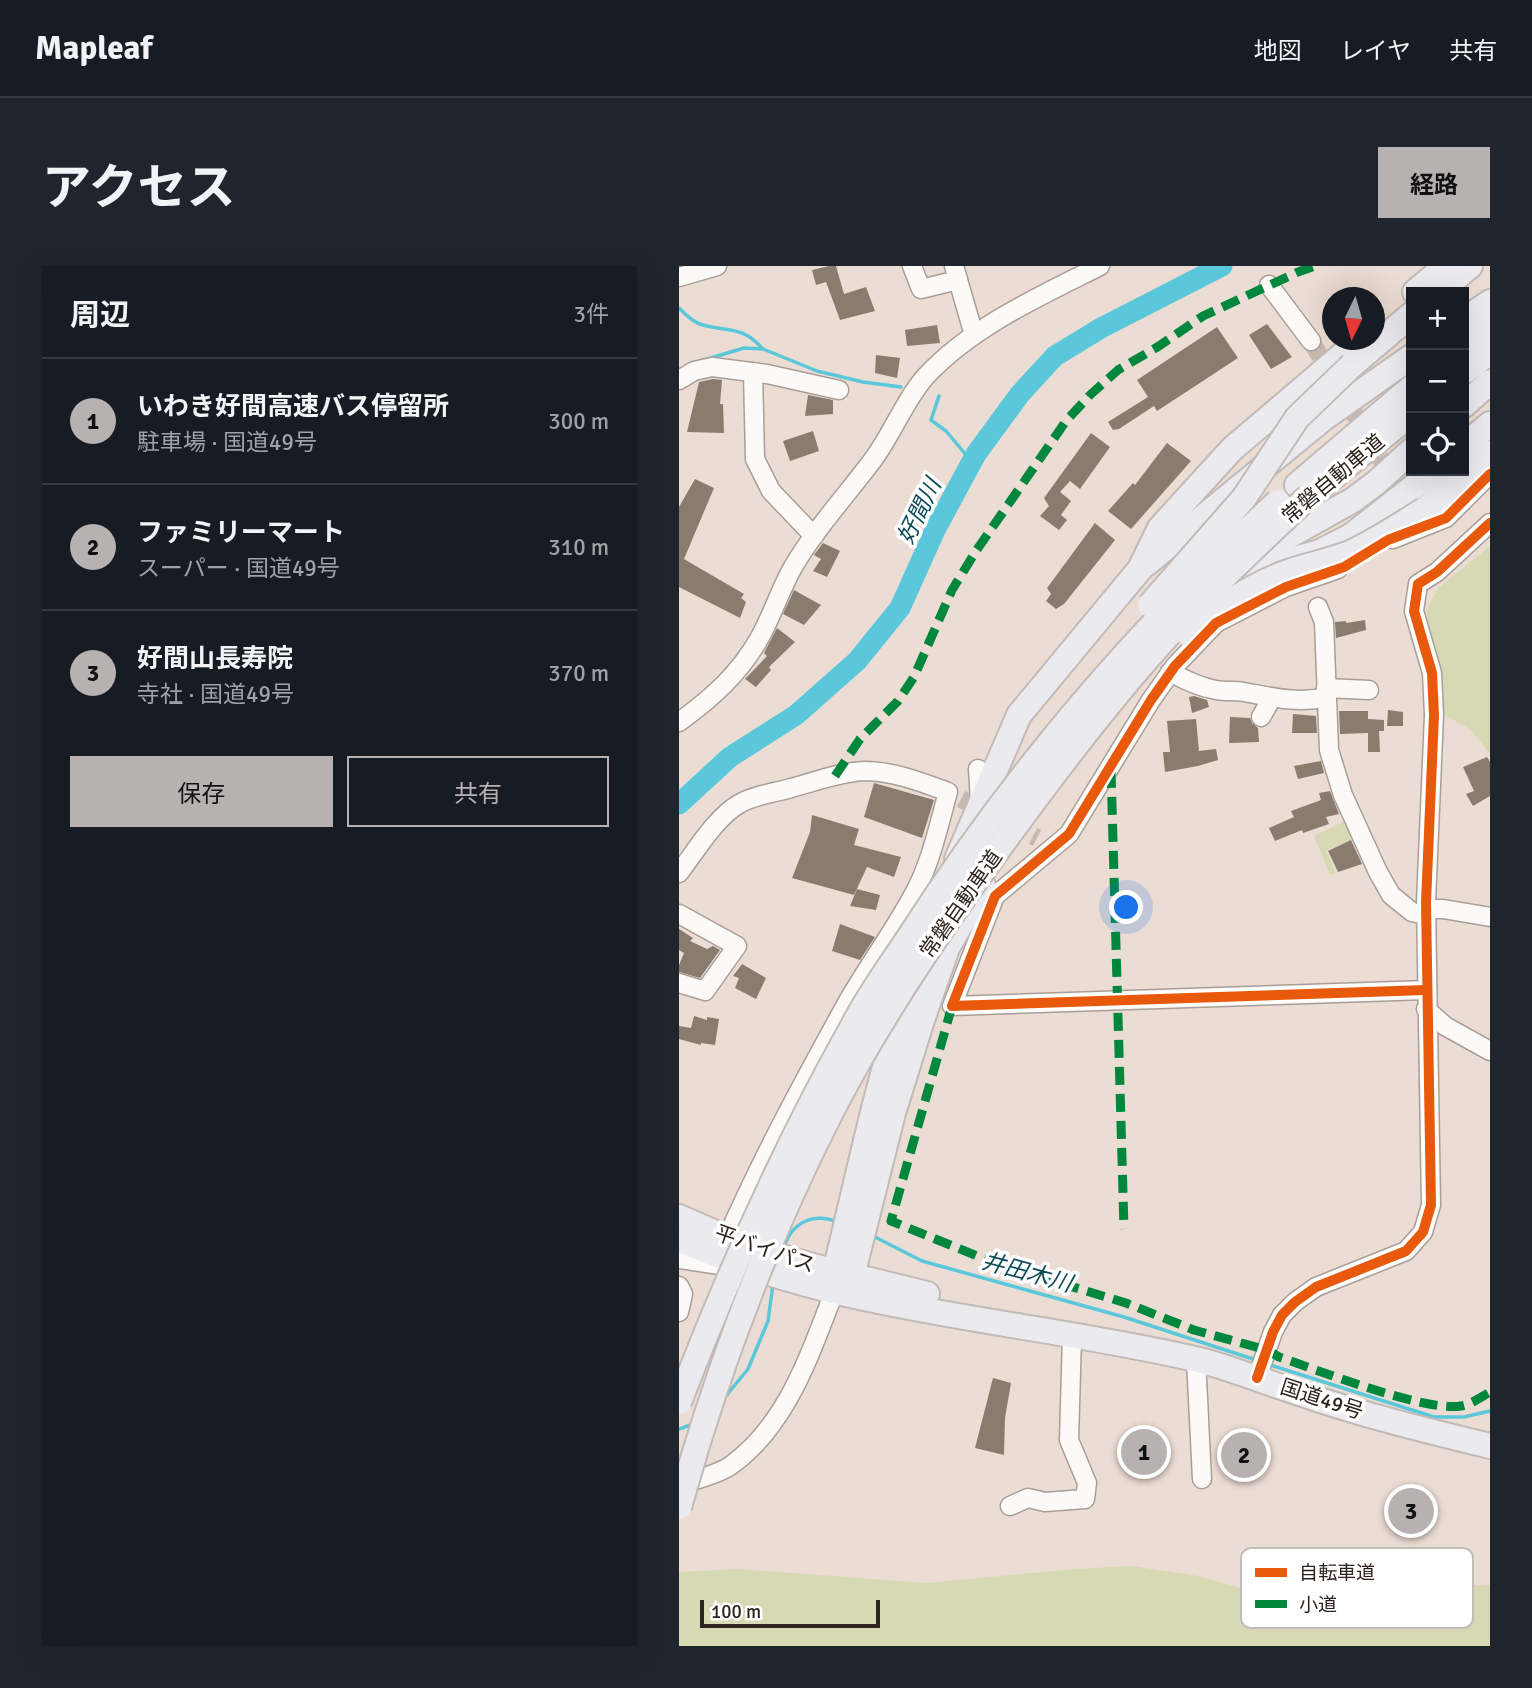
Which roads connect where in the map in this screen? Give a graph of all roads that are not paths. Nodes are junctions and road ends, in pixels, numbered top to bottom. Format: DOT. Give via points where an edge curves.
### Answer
graph roads {
  1 [pos="717,266"];
  2 [pos="912,266"];
  3 [pos="1100,266"];
  4 [pos="1446,266"];
  5 [pos="1469,266"];
  6 [pos="956,273"];
  7 [pos="679,277"];
  8 [pos="1269,285"];
  9 [pos="1421,287"];
  10 [pos="1445,287"];
  11 [pos="1406,300"];
  12 [pos="1490,302"];
  13 [pos="1469,317"];
  14 [pos="1385,318"];
  15 [pos="1406,319"];
  16 [pos="1490,326"];
  17 [pos="974,335"];
  18 [pos="1311,341"];
  19 [pos="1469,342"];
  20 [pos="1348,350"];
  21 [pos="1490,352"];
  22 [pos="1406,361"];
  23 [pos="1469,368"];
  24 [pos="753,372"];
  25 [pos="679,380"];
  26 [pos="1490,382"];
  27 [pos="839,390"];
  28 [pos="1406,393"];
  29 [pos="1469,400"];
  30 [pos="1406,418"];
  31 [pos="1490,424"];
  32 [pos="1469,442"];
  33 [pos="1490,453"];
  34 [pos="1406,456"];
  35 [pos="1490,474"];
  36 [pos="1428,476"];
  37 [pos="1303,491"];
  38 [pos="1421,519"];
  39 [pos="1490,523"];
  40 [pos="814,537"];
  41 [pos="1140,569"];
  42 [pos="1198,597"];
  43 [pos="1318,607"];
  44 [pos="1170,672"];
  45 [pos="1369,690"];
  46 [pos="1326,693"];
  47 [pos="1263,696"];
  48 [pos="1261,717"];
  49 [pos="679,722"];
  50 [pos="1086,734"];
  51 [pos="978,769"];
  52 [pos="1016,785"];
  53 [pos="963,797"];
  54 [pos="1037,838"];
  55 [pos="1053,846"];
  56 [pos="679,873"];
  57 [pos="1426,912"];
  58 [pos="679,914"];
  59 [pos="1490,918"];
  60 [pos="679,983"];
  61 [pos="1426,990"];
  62 [pos="1426,1009"];
  63 [pos="1490,1051"];
  64 [pos="860,1207"];
  65 [pos="679,1217"];
  66 [pos="727,1238"];
  67 [pos="679,1239"];
  68 [pos="679,1259"];
  69 [pos="762,1265"];
  70 [pos="841,1279"];
  71 [pos="679,1286"];
  72 [pos="679,1312"];
  73 [pos="1072,1336"];
  74 [pos="1196,1359"];
  75 [pos="1261,1367"];
  76 [pos="679,1402"];
  77 [pos="1490,1430"];
  78 [pos="1456,1438"];
  79 [pos="1490,1446"];
  80 [pos="1202,1479"];
  81 [pos="679,1485"];
  82 [pos="1010,1506"];
  83 [pos="679,1507"];
  1 -- 7 [label="street"];
  2 -- 6 [label="street" via="921,289"];
  3 -- 17 [label="street"];
  4 -- 9 [label="highway"];
  5 -- 10 [label="highway"];
  6 -- 17 [label="street"];
  8 -- 18 [label="street"];
  11 -- 14 [label="highway"];
  12 -- 13 [label="highway"];
  15 -- 52 [label="highway, bridge" via="1297,418 1244,498 1101,663"];
  16 -- 19 [label="highway"];
  17 -- 40 [label="street" via="925,377 871,463"];
  20 -- 41 [label="highway" via="1232,449 1160,528"];
  21 -- 23 [label="highway"];
  22 -- 41 [label="highway" via="1324,418"];
  24 -- 25 [label="street" via="703,368"];
  24 -- 27 [label="street"];
  24 -- 40 [label="street" via="755,459 771,491"];
  26 -- 29 [label="highway"];
  28 -- 37 [label="highway, 常磐自動車道"];
  30 -- 37 [label="highway, 常磐自動車道"];
  31 -- 32 [label="highway"];
  33 -- 38 [label="highway"];
  34 -- 42 [label="highway" via="1353,500 1216,576"];
  35 -- 38 [label="street" via="1446,518"];
  36 -- 42 [label="highway" via="1351,536"];
  37 -- 50 [label="highway, 常磐自動車道, bridge" via="1146,660"];
  37 -- 52 [label="highway, 常磐自動車道, bridge" via="1211,565 1128,650"];
  38 -- 44 [label="street" via="1345,567 1286,587 1216,623"];
  38 -- 50 [label="highway, bridge" via="1347,554 1286,573 1210,615"];
  39 -- 57 [label="street" via="1418,584 1414,611 1432,673 1434,715"];
  40 -- 49 [label="street" via="743,664 723,688"];
  41 -- 53 [label="highway" via="1019,715"];
  42 -- 64 [label="highway" via="1132,665 1071,739 1054,789 996,864 947,948"];
  43 -- 46 [label="street" via="1324,622"];
  44 -- 47 [label="street" via="1218,691"];
  44 -- 55 [label="street" via="1069,834"];
  45 -- 46 [label="street"];
  46 -- 47 [label="street" via="1313,701"];
  46 -- 57 [label="street" via="1329,750 1357,828 1391,895 1412,912"];
  47 -- 48 [label="street" via="1269,703"];
  50 -- 83 [label="highway, 常磐自動車道, bridge" via="942,927 825,1123 761,1264 698,1438"];
  51 -- 53 [label="street"];
  52 -- 76 [label="highway, 常磐自動車道, bridge" via="855,1020 759,1207"];
  53 -- 56 [label="street" via="908,778 864,771 835,776 739,803 709,832"];
  53 -- 64 [label="highway" via="967,831 900,1015"];
  53 -- 66 [label="street" via="891,934 802,1083"];
  54 -- 55 [label="street"];
  55 -- 61 [label="street" via="995,896 952,1006"];
  57 -- 59 [label="street" via="1443,909"];
  57 -- 61 [label="street"];
  58 -- 60 [label="street" via="737,946 705,991"];
  61 -- 62 [label="street"];
  62 -- 63 [label="street" via="1445,1026"];
  62 -- 75 [label="street" via="1431,1205 1423,1232 1406,1251 1316,1287 1295,1302 1282,1315"];
  64 -- 70 [label="highway"];
  65 -- 66 [label="highway, 平バイパス"];
  66 -- 69 [label="highway, 平バイパス"];
  67 -- 69 [label="highway, 平バイパス"];
  68 -- 69 [label="street" via="714,1266"];
  69 -- 70 [label="highway, 平バイパス"];
  70 -- 73 [label="highway, 国道49号" via="942,1314"];
  70 -- 81 [label="street" via="784,1408 728,1467"];
  71 -- 72 [label="street" via="683,1294"];
  73 -- 74 [label="highway, 国道49号"];
  73 -- 82 [label="street" via="1069,1440 1087,1483 1086,1499 1045,1502 1028,1498"];
  74 -- 75 [label="highway, 国道49号"];
  74 -- 80 [label="street"];
  75 -- 78 [label="highway, 国道49号" via="1353,1410"];
  77 -- 78 [label="street"];
  78 -- 79 [label="highway, 国道49号"];
}
